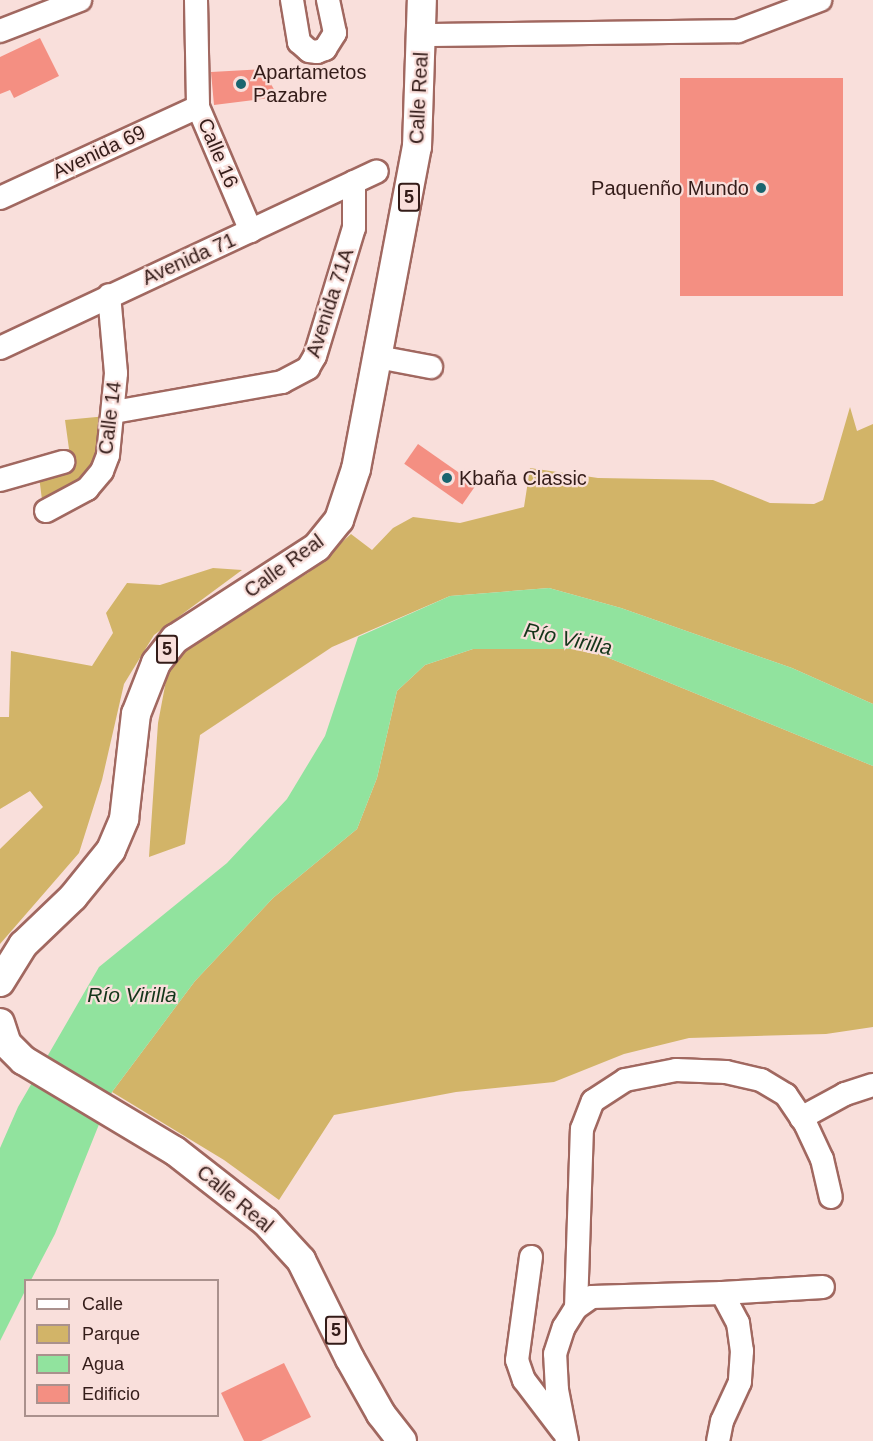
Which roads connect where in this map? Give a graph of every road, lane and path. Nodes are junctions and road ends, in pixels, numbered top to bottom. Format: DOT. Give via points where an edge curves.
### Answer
graph roads {
  1 [pos="80,0"];
  2 [pos="196,0"];
  3 [pos="292,0"];
  4 [pos="328,0"];
  5 [pos="422,0"];
  6 [pos="820,0"];
  7 [pos="0,31"];
  8 [pos="422,35"];
  9 [pos="198,107"];
  10 [pos="377,171"];
  11 [pos="354,182"];
  12 [pos="0,198"];
  13 [pos="251,231"];
  14 [pos="109,296"];
  15 [pos="0,348"];
  16 [pos="378,357"];
  17 [pos="431,367"];
  18 [pos="114,412"];
  19 [pos="63,462"];
  20 [pos="0,480"];
  21 [pos="46,511"];
  22 [pos="0,982"];
  23 [pos="0,1023"];
  24 [pos="873,1085"];
  25 [pos="801,1118"];
  26 [pos="831,1197"];
  27 [pos="531,1257"];
  28 [pos="823,1287"];
  29 [pos="722,1293"];
  30 [pos="576,1308"];
  31 [pos="567,1438"];
  32 [pos="402,1441"];
  33 [pos="718,1441"];
  1 -- 7 [label="street"];
  2 -- 9 [label="street, Calle 16"];
  3 -- 4 [label="street" via="299,42 309,51 317,52 325,49 335,33"];
  5 -- 8 [label="main road, Calle Real / 5"];
  6 -- 8 [label="street" via="738,31"];
  8 -- 16 [label="main road, Calle Real / 5" via="417,147"];
  9 -- 12 [label="street, Avenida 69"];
  9 -- 13 [label="street, Calle 16"];
  10 -- 11 [label="street, Avenida 71"];
  11 -- 13 [label="street, Avenida 71"];
  11 -- 18 [label="street, Avenida 71A" via="354,228 308,368 282,382"];
  13 -- 14 [label="street, Avenida 71"];
  14 -- 15 [label="street, Avenida 71"];
  14 -- 18 [label="street, Calle 14" via="116,374"];
  16 -- 17 [label="street"];
  16 -- 22 [label="main road, Calle Real / 5" via="356,469 339,520 317,547 175,639 156,663 136,714 124,819 111,850 73,897 23,945"];
  18 -- 21 [label="street, Calle 14" via="108,455 96,481"];
  19 -- 20 [label="street"];
  23 -- 32 [label="main road, Calle Real / 5" via="7,1044 23,1060 222,1184 266,1222 301,1260 350,1359 381,1414"];
  24 -- 25 [label="street" via="845,1094"];
  25 -- 26 [label="street" via="822,1159"];
  25 -- 30 [label="street" via="786,1095 761,1080 726,1072 676,1070 625,1080 594,1101 582,1129"];
  27 -- 31 [label="street" via="517,1360 524,1380"];
  28 -- 29 [label="street"];
  29 -- 30 [label="street" via="592,1297"];
  29 -- 33 [label="street" via="738,1323 742,1351 740,1382 722,1421"];
  30 -- 31 [label="street" via="564,1327 555,1354 557,1390"];
}
